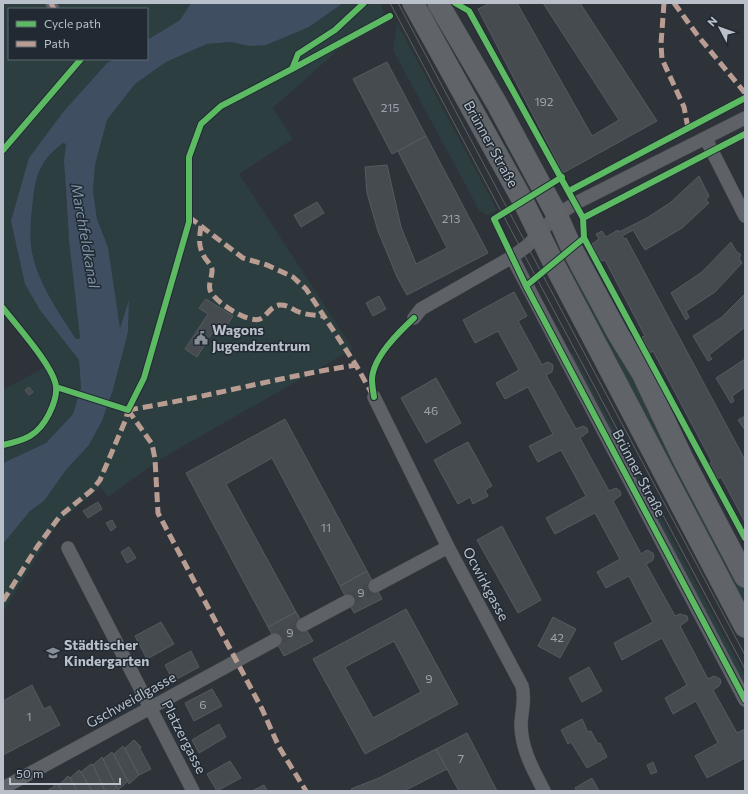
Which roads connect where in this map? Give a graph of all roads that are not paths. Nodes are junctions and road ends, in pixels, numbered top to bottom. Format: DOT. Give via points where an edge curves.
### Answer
graph roads {
  1 [pos="413,3"];
  2 [pos="438,3"];
  3 [pos="745,118"];
  4 [pos="706,139"];
  5 [pos="557,215"];
  6 [pos="745,216"];
  7 [pos="538,233"];
  8 [pos="512,257"];
  9 [pos="414,318"];
  10 [pos="374,397"];
  11 [pos="448,547"];
  12 [pos="68,548"];
  13 [pos="745,577"];
  14 [pos="375,586"];
  15 [pos="348,600"];
  16 [pos="304,625"];
  17 [pos="745,627"];
  18 [pos="275,640"];
  19 [pos="745,700"];
  20 [pos="151,708"];
  21 [pos="3,788"];
  22 [pos="193,791"];
  23 [pos="544,791"];
  1 -- 7 [label="main road, Brünner Straße" via="523,201"];
  2 -- 5 [label="main road, Brünner Straße" via="497,104"];
  3 -- 4 [label="street"];
  4 -- 5 [label="street" via="576,203"];
  4 -- 6 [label="street"];
  5 -- 7 [label="street"];
  5 -- 13 [label="main road, Brünner Straße" via="575,255 642,373 683,459"];
  7 -- 8 [label="street" via="527,246"];
  7 -- 17 [label="main road, Brünner Straße"];
  8 -- 9 [label="street" via="421,309"];
  8 -- 19 [label="street, Brünner Straße"];
  10 -- 11 [label="street, Ocwirkgasse"];
  11 -- 14 [label="street"];
  11 -- 23 [label="street, Ocwirkgasse" via="522,686 522,746"];
  12 -- 20 [label="street, Platzergasse"];
  15 -- 16 [label="street"];
  18 -- 20 [label="street, Gschweidlgasse"];
  20 -- 21 [label="street, Gschweidlgasse"];
  20 -- 22 [label="street, Platzergasse"];
}
